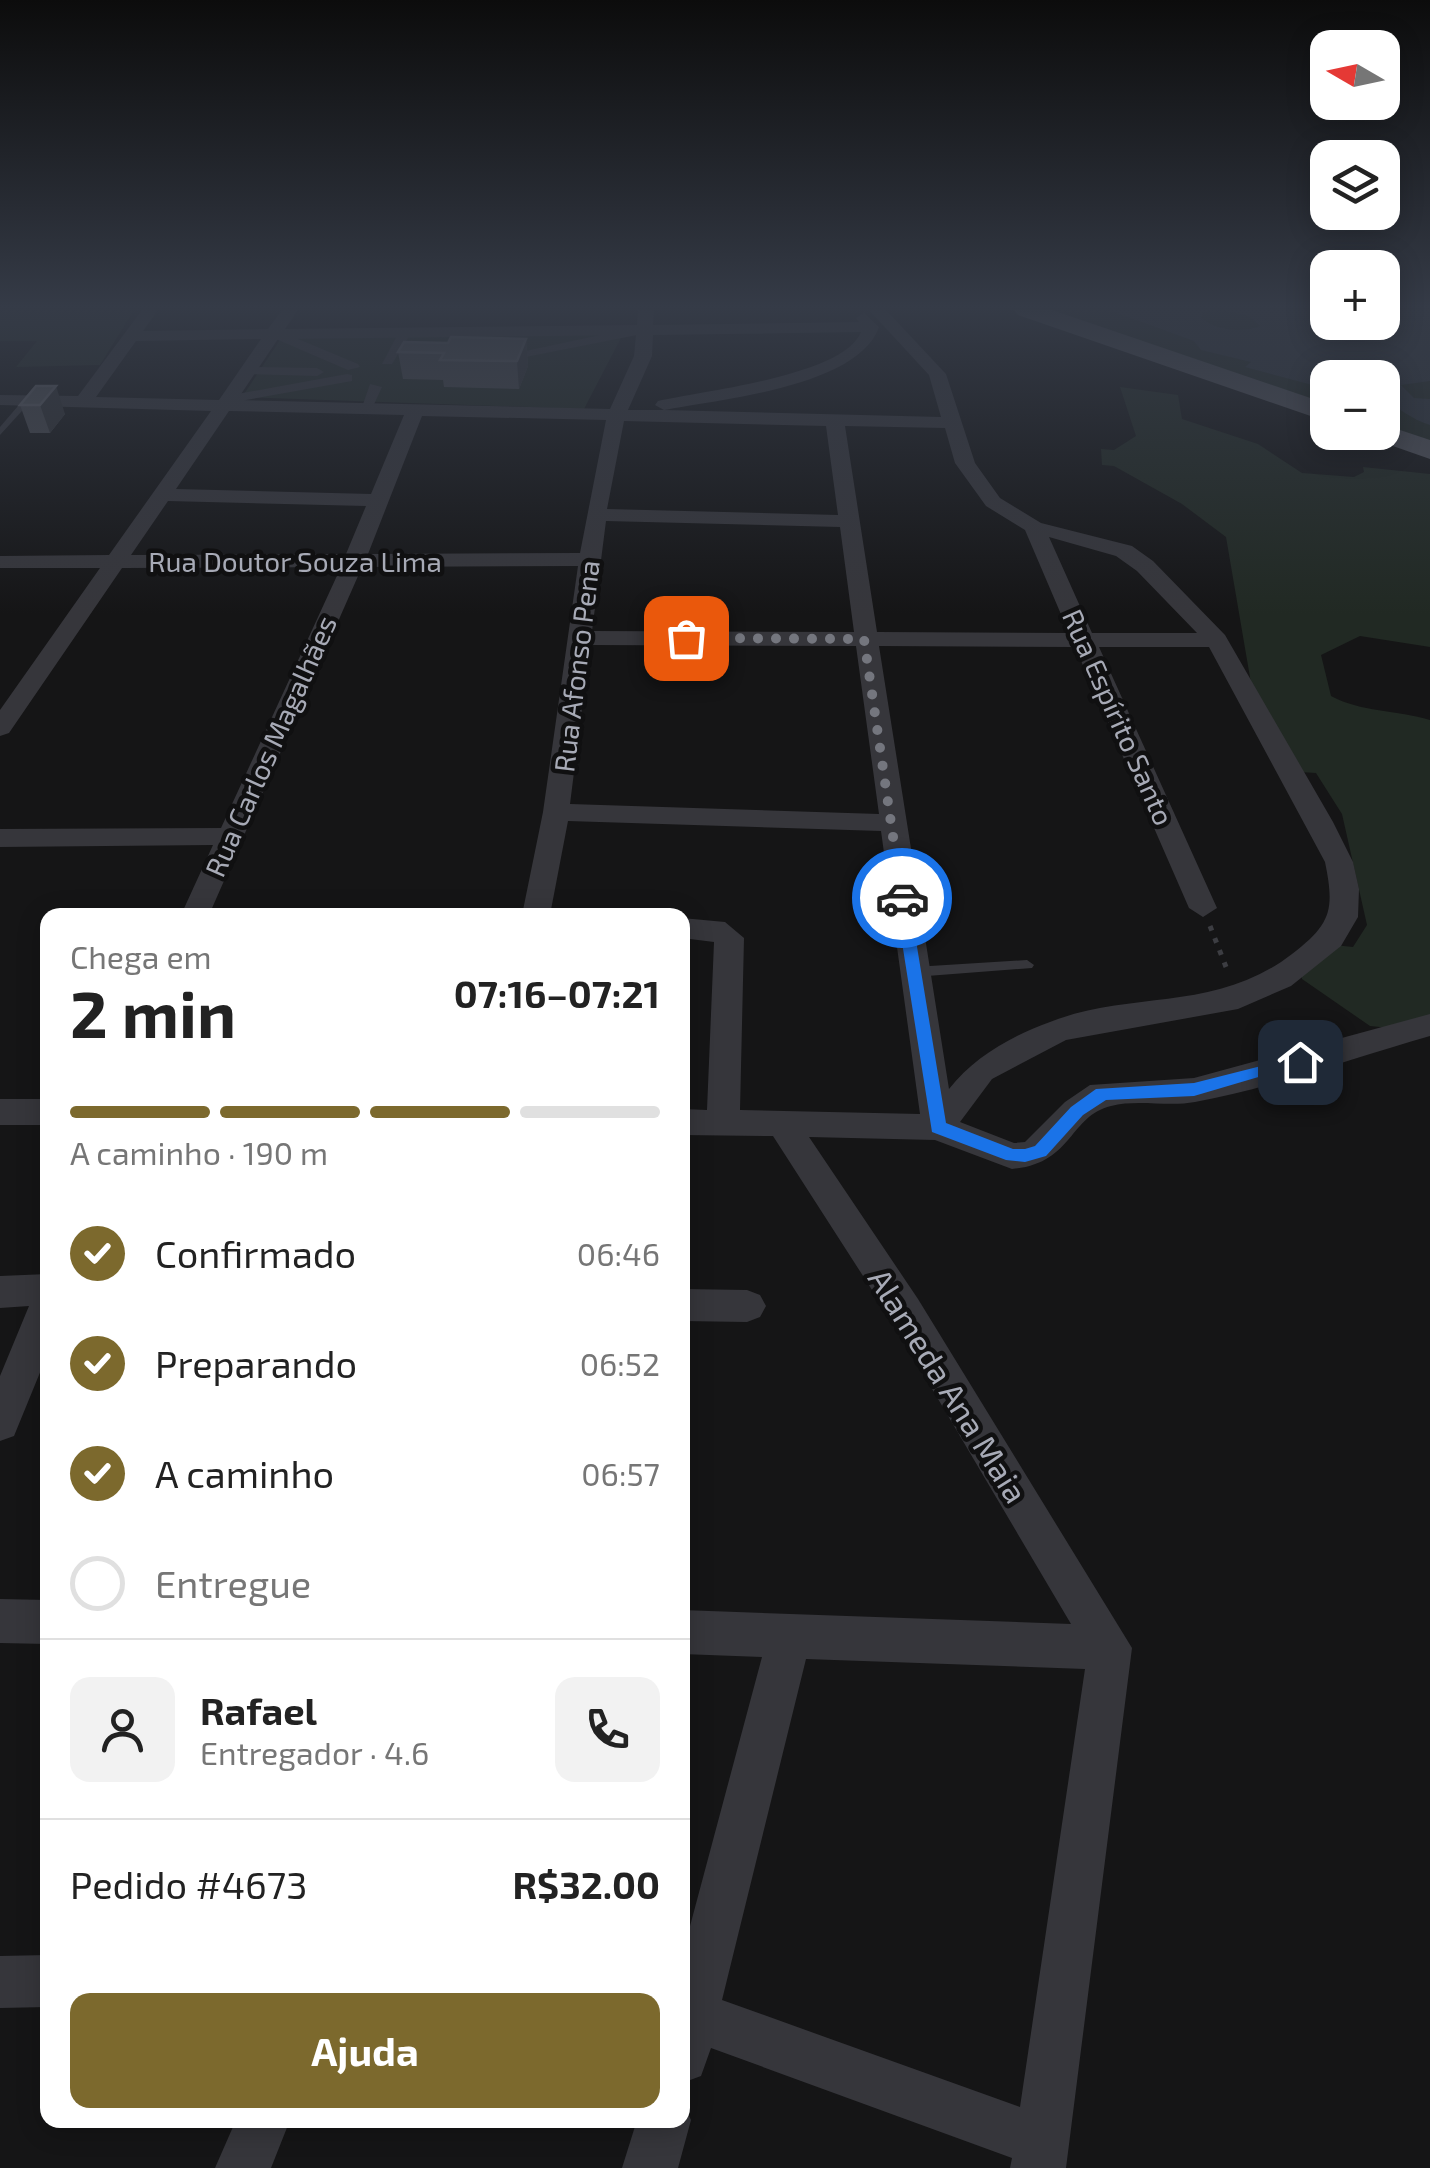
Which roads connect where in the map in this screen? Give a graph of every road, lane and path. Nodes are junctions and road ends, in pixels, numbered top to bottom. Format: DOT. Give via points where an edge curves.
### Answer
graph roads {
  1 [pos="18,411"];
  2 [pos="221,411"];
  3 [pos="415,411"];
  4 [pos="422,411"];
  5 [pos="618,411"];
  6 [pos="637,411"];
  7 [pos="948,411"];
  8 [pos="616,416"];
  9 [pos="835,421"];
  10 [pos="952,423"];
  11 [pos="0,432"];
  12 [pos="1400,439"];
  13 [pos="1430,450"];
  14 [pos="164,496"];
  15 [pos="377,500"];
  16 [pos="596,515"];
  17 [pos="846,521"];
  18 [pos="1034,528"];
  19 [pos="590,559"];
  20 [pos="354,561"];
  21 [pos="0,562"];
  22 [pos="118,562"];
  23 [pos="579,638"];
  24 [pos="864,639"];
  25 [pos="1086,640"];
  26 [pos="1216,640"];
  27 [pos="0,728"];
  28 [pos="556,812"];
  29 [pos="890,823"];
  30 [pos="228,836"];
  31 [pos="0,838"];
  32 [pos="198,908"];
  33 [pos="537,908"];
  34 [pos="1202,908"];
  35 [pos="690,928"];
  36 [pos="1027,966"];
  37 [pos="914,972"];
  38 [pos="1238,998"];
  39 [pos="1430,1025"];
  40 [pos="0,1112"];
  41 [pos="40,1112"];
  42 [pos="690,1122"];
  43 [pos="723,1123"];
  44 [pos="783,1125"];
  45 [pos="938,1127"];
  46 [pos="40,1289"];
  47 [pos="0,1292"];
  48 [pos="690,1305"];
  49 [pos="747,1306"];
  50 [pos="40,1325"];
  51 [pos="0,1423"];
  52 [pos="0,1621"];
  53 [pos="40,1622"];
  54 [pos="690,1632"];
  55 [pos="790,1634"];
  56 [pos="1110,1648"];
  57 [pos="40,1981"];
  58 [pos="0,1982"];
  59 [pos="690,2016"];
  60 [pos="690,2028"];
  61 [pos="260,2128"];
  62 [pos="662,2128"];
  63 [pos="1040,2155"];
  64 [pos="243,2168"];
  65 [pos="650,2168"];
  1 -- 11 [label="lane"];
  2 -- 14 [label="street"];
  3 -- 15 [label="street, Rua Carlos Magalhães"];
  4 -- 8 [label="street"];
  5 -- 8 [label="street, Rua Afonso Pena"];
  6 -- 8 [label="street"];
  7 -- 10 [label="street"];
  8 -- 9 [label="street"];
  8 -- 16 [label="street, Rua Afonso Pena"];
  9 -- 10 [label="street"];
  9 -- 17 [label="street"];
  10 -- 18 [label="street" via="965,462 985,492"];
  12 -- 13 [label="main road"];
  14 -- 15 [label="street"];
  14 -- 22 [label="street"];
  15 -- 20 [label="street, Rua Carlos Magalhães"];
  16 -- 17 [label="street"];
  16 -- 19 [label="street, Rua Afonso Pena"];
  17 -- 24 [label="street"];
  18 -- 25 [label="street, Rua Espírito Santo"];
  18 -- 26 [label="street" via="1124,551"];
  19 -- 20 [label="street, Rua Doutor Souza Lima"];
  19 -- 23 [label="street, Rua Afonso Pena"];
  20 -- 22 [label="street, Rua Doutor Souza Lima"];
  20 -- 30 [label="street, Rua Carlos Magalhães"];
  21 -- 22 [label="street, Rua Doutor Souza Lima"];
  22 -- 27 [label="street"];
  23 -- 24 [label="street"];
  23 -- 28 [label="street, Rua Afonso Pena"];
  24 -- 25 [label="street"];
  24 -- 29 [label="street"];
  25 -- 26 [label="street"];
  25 -- 34 [label="street, Rua Espírito Santo"];
  26 -- 38 [label="street" via="1320,822 1346,889 1343,917 1331,938 1280,979"];
  28 -- 29 [label="street"];
  28 -- 33 [label="street, Rua Afonso Pena"];
  29 -- 37 [label="street"];
  30 -- 31 [label="street"];
  30 -- 32 [label="street, Rua Carlos Magalhães"];
  34 -- 38 [label="path"];
  35 -- 43 [label="street" via="715,929 730,944"];
  36 -- 37 [label="lane"];
  37 -- 45 [label="street"];
  38 -- 45 [label="street" via="1059,1030 981,1071"];
  39 -- 45 [label="street" via="1194,1090 1102,1094 1040,1151 1025,1156"];
  40 -- 41 [label="street"];
  42 -- 43 [label="street"];
  43 -- 44 [label="street"];
  44 -- 45 [label="street"];
  44 -- 56 [label="street, Alameda Ana Maia" via="905,1310"];
  46 -- 47 [label="street"];
  48 -- 49 [label="street"];
  50 -- 51 [label="street"];
  52 -- 53 [label="street"];
  54 -- 55 [label="street"];
  55 -- 56 [label="street"];
  55 -- 59 [label="street"];
  56 -- 63 [label="street"];
  57 -- 58 [label="street"];
  60 -- 63 [label="street"];
  61 -- 64 [label="street"];
  62 -- 65 [label="street"];
}
